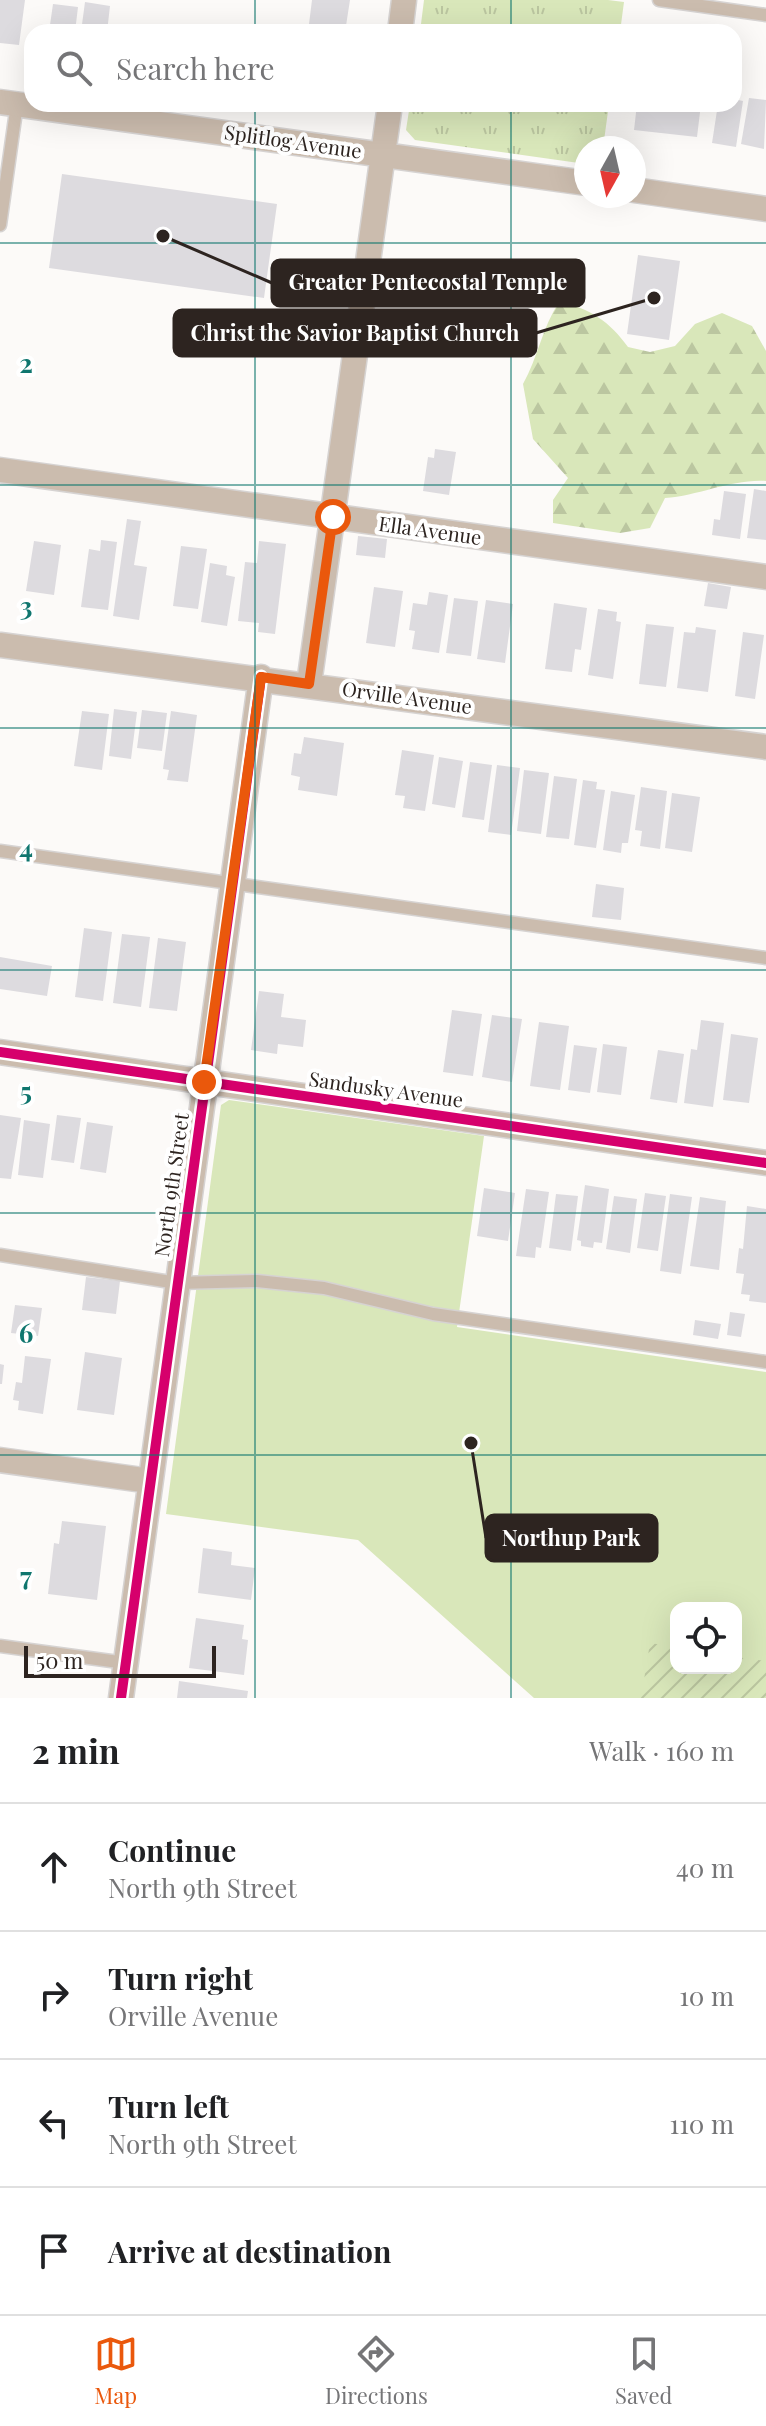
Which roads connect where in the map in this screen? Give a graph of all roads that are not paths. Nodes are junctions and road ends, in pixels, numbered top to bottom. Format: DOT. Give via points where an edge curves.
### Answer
graph roads {
  1 [pos="404,0"];
  2 [pos="659,0"];
  3 [pos="766,15"];
  4 [pos="401,24"];
  5 [pos="8,103"];
  6 [pos="73,112"];
  7 [pos="389,112"];
  8 [pos="383,155"];
  9 [pos="574,181"];
  10 [pos="646,192"];
  11 [pos="766,209"];
  12 [pos="0,225"];
  13 [pos="0,470"];
  14 [pos="333,517"];
  15 [pos="766,577"];
  16 [pos="0,645"];
  17 [pos="261,677"];
  18 [pos="309,684"];
  19 [pos="766,747"];
  20 [pos="0,851"];
  21 [pos="230,883"];
  22 [pos="766,958"];
  23 [pos="0,1052"];
  24 [pos="204,1082"];
  25 [pos="766,1163"];
  26 [pos="0,1255"];
  27 [pos="177,1283"];
  28 [pos="766,1362"];
  29 [pos="0,1460"];
  30 [pos="150,1481"];
  31 [pos="0,1646"];
  32 [pos="126,1663"];
  33 [pos="121,1698"];
  1 -- 4 [label="street"];
  2 -- 3 [label="lane"];
  5 -- 12 [label="lane"];
  6 -- 8 [label="street, Splitlog Avenue"];
  7 -- 8 [label="street"];
  8 -- 9 [label="street, Splitlog Avenue"];
  8 -- 14 [label="street"];
  10 -- 11 [label="street"];
  13 -- 14 [label="street, Ella Avenue"];
  14 -- 15 [label="street, Ella Avenue"];
  14 -- 18 [label="street"];
  16 -- 17 [label="street, Orville Avenue"];
  17 -- 18 [label="street, Orville Avenue"];
  17 -- 21 [label="street, North 9th Street"];
  18 -- 19 [label="street, Orville Avenue"];
  20 -- 21 [label="lane"];
  21 -- 22 [label="lane"];
  21 -- 24 [label="street, North 9th Street"];
  23 -- 24 [label="street, Sandusky Avenue"];
  24 -- 25 [label="street, Sandusky Avenue"];
  24 -- 27 [label="street, North 9th Street"];
  26 -- 27 [label="lane"];
  27 -- 28 [label="lane" via="257,1281 324,1288 433,1314"];
  27 -- 30 [label="street, North 9th Street"];
  29 -- 30 [label="street"];
  30 -- 32 [label="street, North 9th Street"];
  31 -- 32 [label="lane"];
  32 -- 33 [label="street, North 9th Street"];
}
